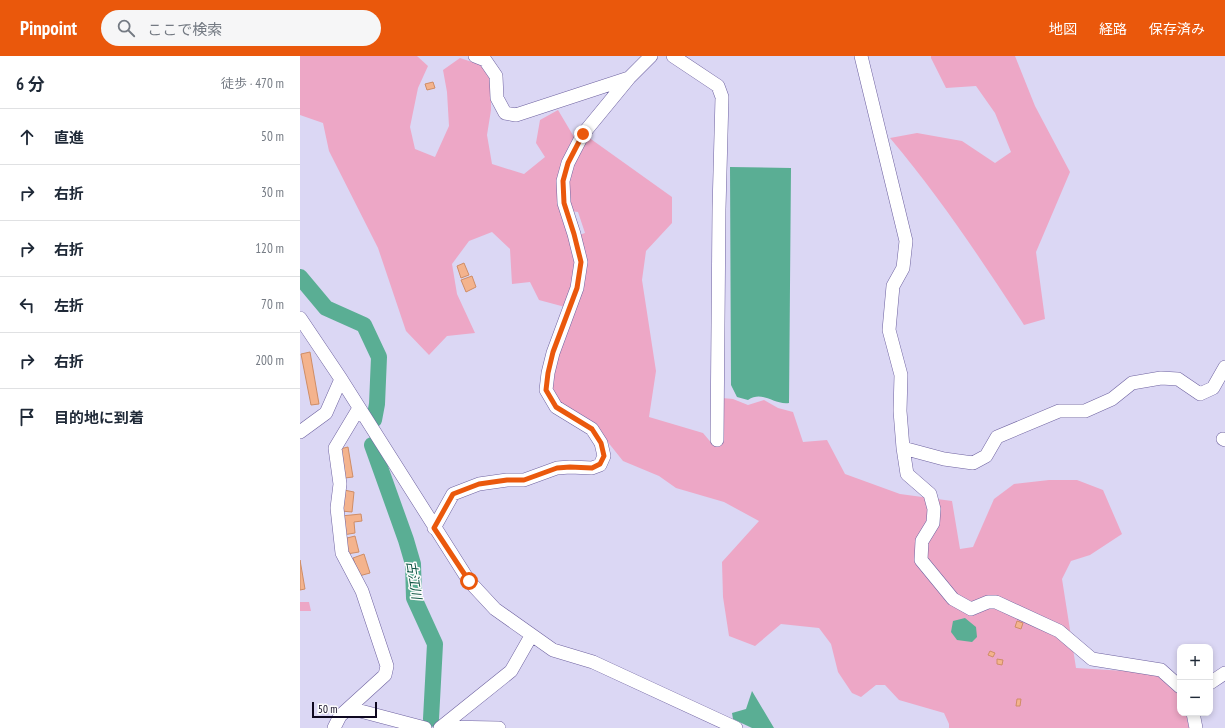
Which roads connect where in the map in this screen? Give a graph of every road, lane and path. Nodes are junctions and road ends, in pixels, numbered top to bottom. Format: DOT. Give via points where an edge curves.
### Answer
graph roads {
  1 [pos="475,56"];
  2 [pos="651,56"];
  3 [pos="673,56"];
  4 [pos="861,56"];
  5 [pos="629,78"];
  6 [pos="300,318"];
  7 [pos="1225,366"];
  8 [pos="341,379"];
  9 [pos="359,408"];
  10 [pos="300,432"];
  11 [pos="717,440"];
  12 [pos="903,448"];
  13 [pos="434,528"];
  14 [pos="531,636"];
  15 [pos="1225,674"];
  16 [pos="1213,681"];
  17 [pos="1177,684"];
  18 [pos="349,708"];
  19 [pos="1194,716"];
  20 [pos="441,727"];
  21 [pos="334,728"];
  22 [pos="425,728"];
  23 [pos="499,728"];
  24 [pos="736,728"];
  25 [pos="1196,728"];
  1 -- 5 [label="street" via="486,60 496,76 497,98 505,113 516,114"];
  2 -- 5 [label="street"];
  3 -- 11 [label="street" via="718,86 722,97"];
  4 -- 12 [label="street" via="906,241 903,268 893,286 888,330 901,376"];
  5 -- 13 [label="street" via="583,134 568,163 563,181 564,203 581,262 577,288 553,352 546,390 556,407 592,429 601,443 604,456 600,464 592,468 557,468 524,480 479,484 453,494"];
  6 -- 8 [label="street"];
  7 -- 12 [label="street" via="1213,388 1200,394 1178,379 1161,378 1132,383 1112,399 1085,411 1059,412 996,437 986,456 972,463 944,459"];
  8 -- 9 [label="street"];
  8 -- 10 [label="street" via="326,413"];
  9 -- 13 [label="street"];
  9 -- 18 [label="street" via="335,448 340,484 337,508 342,553 362,591 387,666 385,675"];
  12 -- 17 [label="street" via="907,474 930,494 934,509 933,523 922,541 921,560 953,599 971,608 996,602 1059,631 1092,659 1160,670"];
  13 -- 14 [label="street" via="469,581 494,609"];
  14 -- 20 [label="street" via="511,671"];
  14 -- 24 [label="street" via="553,650 593,662"];
  15 -- 16 [label="street"];
  18 -- 21 [label="street" via="340,716"];
  18 -- 22 [label="street"];
  19 -- 25 [label="street"];
  20 -- 23 [label="street"];
}
